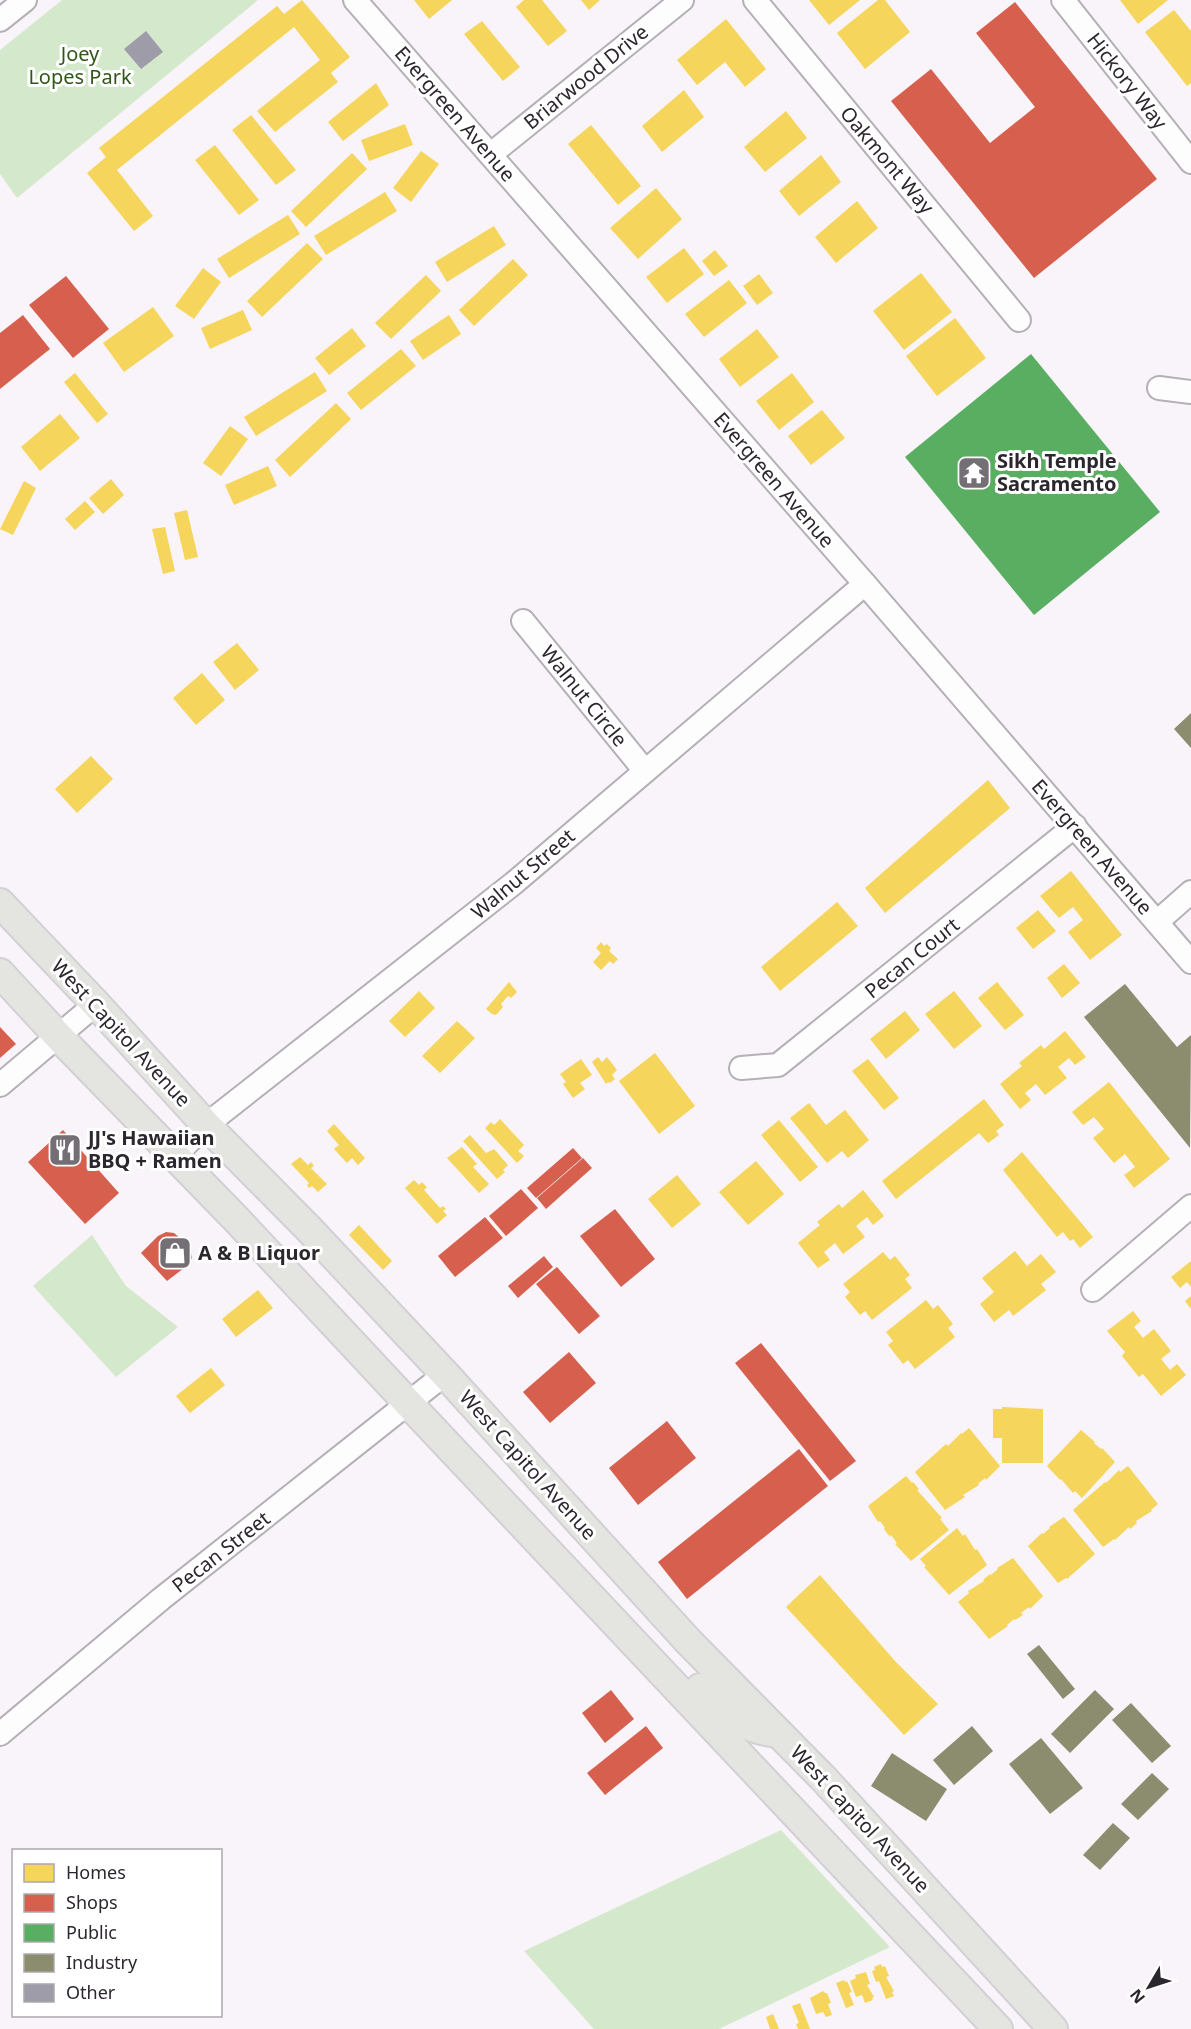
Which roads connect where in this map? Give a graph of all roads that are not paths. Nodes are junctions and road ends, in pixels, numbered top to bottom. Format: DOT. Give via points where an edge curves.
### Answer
graph roads {
  1 [pos="25,0"];
  2 [pos="355,0"];
  3 [pos="682,0"];
  4 [pos="754,0"];
  5 [pos="1063,0"];
  6 [pos="0,20"];
  7 [pos="491,154"];
  8 [pos="1191,162"];
  9 [pos="1019,320"];
  10 [pos="1159,388"];
  11 [pos="1191,392"];
  12 [pos="865,584"];
  13 [pos="524,621"];
  14 [pos="645,771"];
  15 [pos="1075,826"];
  16 [pos="1191,892"];
  17 [pos="0,903"];
  18 [pos="1156,922"];
  19 [pos="1191,962"];
  20 [pos="0,973"];
  21 [pos="96,1004"];
  22 [pos="59,1037"];
  23 [pos="741,1068"];
  24 [pos="0,1085"];
  25 [pos="206,1125"];
  26 [pos="174,1156"];
  27 [pos="1191,1206"];
  28 [pos="1094,1290"];
  29 [pos="445,1374"];
  30 [pos="408,1403"];
  31 [pos="546,1550"];
  32 [pos="698,1651"];
  33 [pos="669,1679"];
  34 [pos="779,1733"];
  35 [pos="0,1734"];
  36 [pos="998,2029"];
  37 [pos="1053,2029"];
  1 -- 6 [label="street"];
  2 -- 7 [label="street, Evergreen Avenue"];
  3 -- 7 [label="street, Briarwood Drive"];
  4 -- 9 [label="street, Oakmont Way"];
  5 -- 8 [label="street, Hickory Way"];
  7 -- 12 [label="street, Evergreen Avenue"];
  10 -- 11 [label="street"];
  12 -- 14 [label="street, Walnut Street"];
  12 -- 15 [label="street, Evergreen Avenue"];
  13 -- 14 [label="street, Walnut Circle"];
  14 -- 25 [label="street, Walnut Street" via="514,883"];
  15 -- 18 [label="street, Evergreen Avenue"];
  15 -- 23 [label="street, Pecan Court" via="778,1065"];
  16 -- 18 [label="street"];
  17 -- 21 [label="main road, West Capitol Avenue"];
  18 -- 19 [label="street, Evergreen Avenue"];
  20 -- 22 [label="main road"];
  21 -- 22 [label="street"];
  21 -- 25 [label="main road, West Capitol Avenue"];
  22 -- 24 [label="street"];
  22 -- 26 [label="main road"];
  25 -- 26 [label="street, Walnut Street"];
  25 -- 29 [label="main road, West Capitol Avenue"];
  26 -- 30 [label="main road"];
  27 -- 28 [label="street"];
  29 -- 30 [label="street, Pecan Street"];
  29 -- 32 [label="main road, West Capitol Avenue"];
  30 -- 31 [label="main road"];
  30 -- 35 [label="street, Pecan Street" via="161,1599"];
  31 -- 32 [label="main road" via="567,1550 582,1562 646,1631 675,1647"];
  31 -- 33 [label="main road"];
  32 -- 34 [label="main road, West Capitol Avenue"];
  33 -- 34 [label="main road" via="693,1681 735,1720 760,1731"];
  33 -- 36 [label="main road"];
  34 -- 37 [label="main road, West Capitol Avenue"];
}
